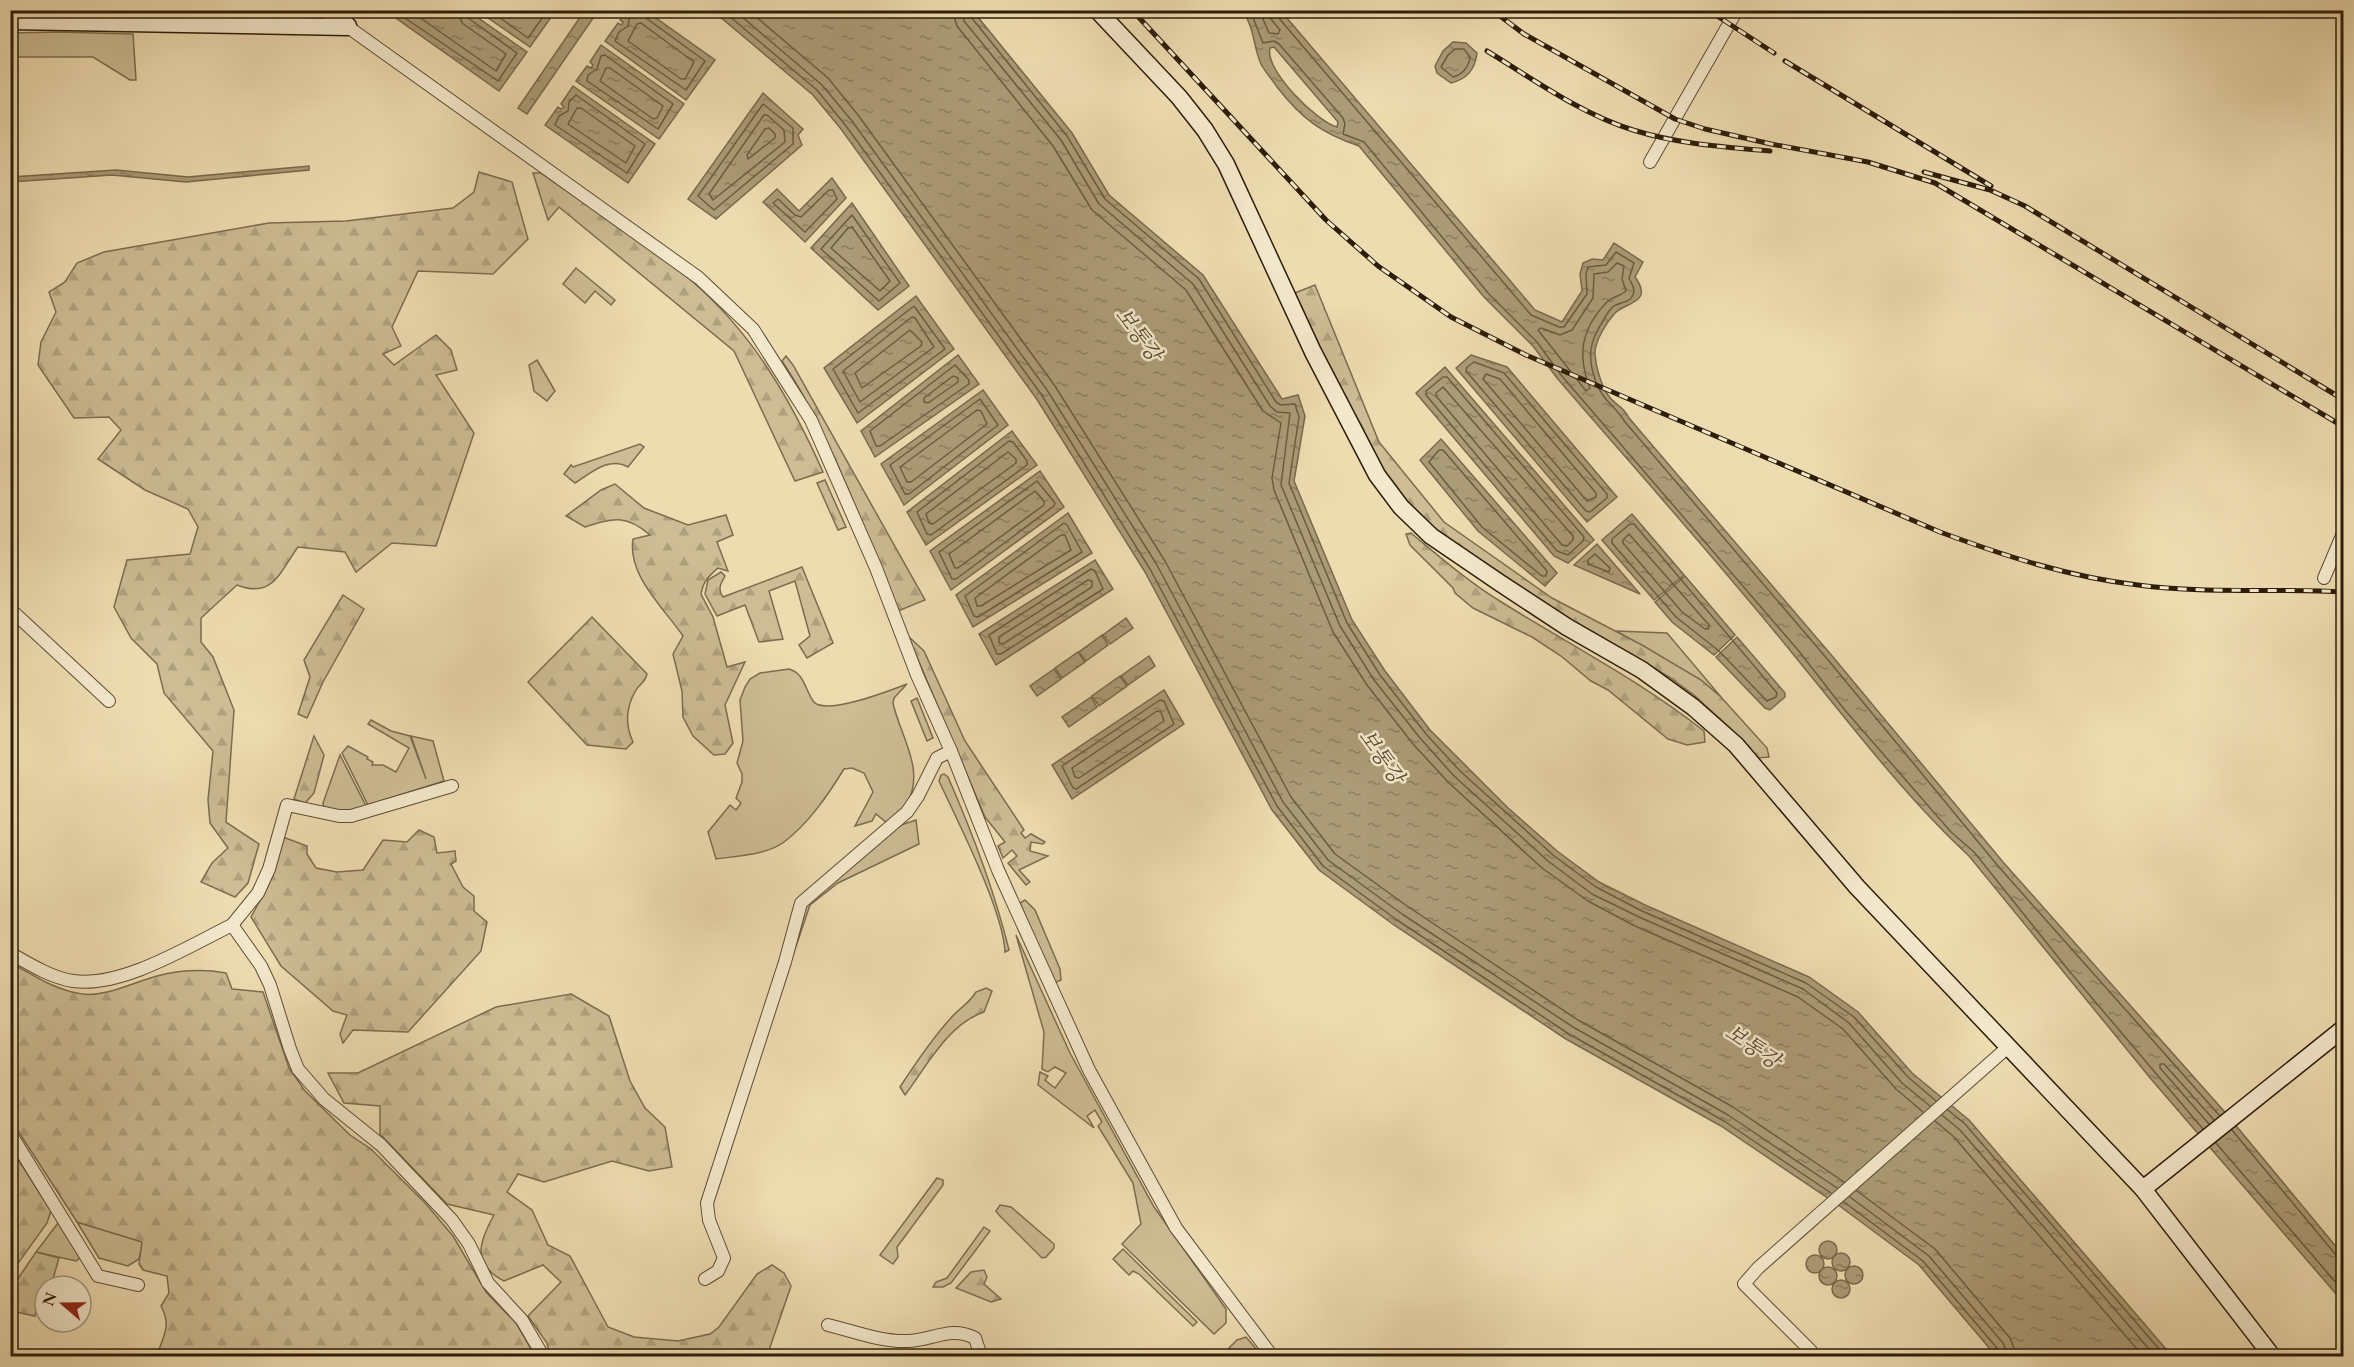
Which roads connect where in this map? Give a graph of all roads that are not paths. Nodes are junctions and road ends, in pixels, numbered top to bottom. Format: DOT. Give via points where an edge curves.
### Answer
graph roads {
  1 [pos="17,10"];
  2 [pos="113,10"];
  3 [pos="326,10"];
  4 [pos="1097,10"];
  5 [pos="1737,10"];
  6 [pos="10,21"];
  7 [pos="49,23"];
  8 [pos="94,23"];
  9 [pos="348,27"];
  10 [pos="1650,162"];
  11 [pos="2343,531"];
  12 [pos="2324,578"];
  13 [pos="10,609"];
  14 [pos="109,701"];
  15 [pos="951,751"];
  16 [pos="452,786"];
  17 [pos="232,925"];
  18 [pos="10,953"];
  19 [pos="2343,1028"];
  20 [pos="2008,1047"];
  21 [pos="10,1133"];
  22 [pos="2143,1189"];
  23 [pos="705,1279"];
  24 [pos="138,1286"];
  25 [pos="828,1325"];
  26 [pos="543,1356"];
  27 [pos="981,1356"];
  28 [pos="1272,1356"];
  29 [pos="1803,1356"];
  30 [pos="2272,1356"];
  1 -- 7 [label="main road"];
  2 -- 8 [label="main road"];
  3 -- 9 [label="main road"];
  4 -- 20 [label="main road" via="1179,97 1226,164 1313,352 1377,475 1401,507 1431,536 1500,583 1642,670 1736,745 1857,887"];
  5 -- 10 [label="street"];
  6 -- 7 [label="main road"];
  7 -- 8 [label="main road"];
  8 -- 9 [label="main road"];
  9 -- 15 [label="street" via="699,278 753,329 811,420"];
  11 -- 12 [label="street"];
  13 -- 14 [label="street"];
  15 -- 23 [label="street" via="937,758 907,812 801,903 707,1203 709,1220 724,1258 718,1271"];
  15 -- 28 [label="street" via="998,870 1089,1070 1176,1228"];
  16 -- 17 [label="street" via="351,816 287,805 269,869 258,893"];
  17 -- 18 [label="street" via="142,968 87,982 66,980"];
  17 -- 26 [label="street" via="270,985 298,1069 324,1099 381,1145 452,1220 488,1283 526,1326"];
  19 -- 22 [label="main road"];
  20 -- 22 [label="main road"];
  20 -- 29 [label="street" via="1744,1284 1810,1351"];
  21 -- 24 [label="street" via="98,1276"];
  22 -- 30 [label="main road"];
  25 -- 27 [label="street" via="909,1341 959,1331 975,1338"];
}
